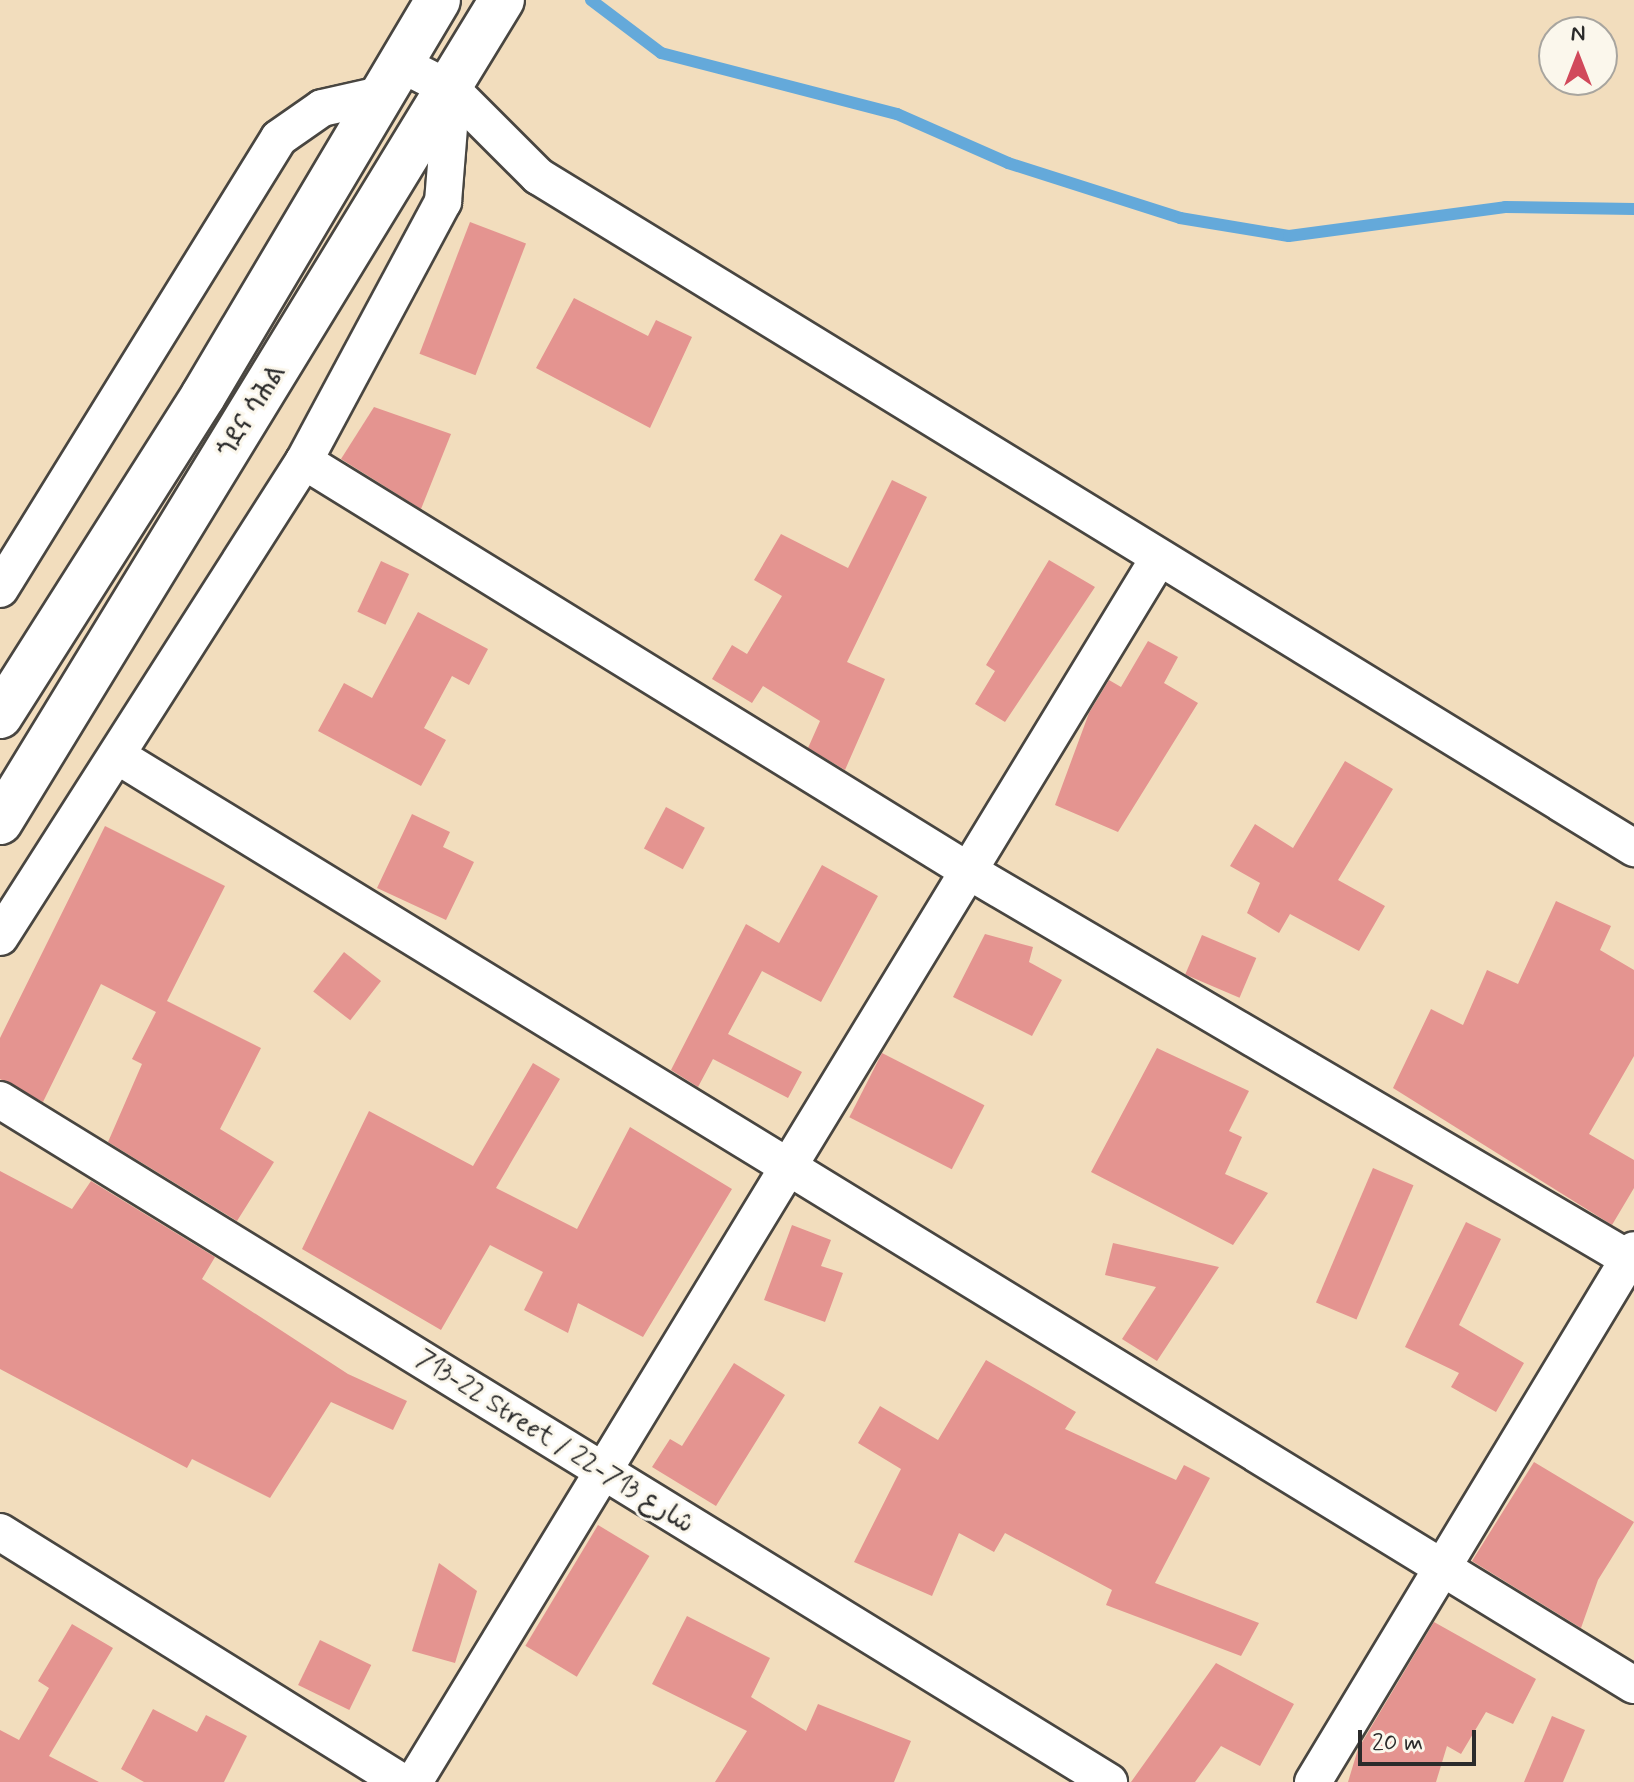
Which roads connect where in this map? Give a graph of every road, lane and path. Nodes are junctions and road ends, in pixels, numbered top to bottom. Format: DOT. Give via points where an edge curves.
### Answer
graph roads {
  1 [pos="438,0"];
  2 [pos="502,0"];
  3 [pos="390,79"];
  4 [pos="452,90"];
  5 [pos="304,461"];
  6 [pos="1157,561"];
  7 [pos="0,589"];
  8 [pos="0,716"];
  9 [pos="121,758"];
  10 [pos="0,822"];
  11 [pos="1634,848"];
  12 [pos="967,870"];
  13 [pos="0,937"];
  14 [pos="0,1100"];
  15 [pos="782,1168"];
  16 [pos="1632,1257"];
  17 [pos="600,1472"];
  18 [pos="0,1532"];
  19 [pos="1444,1568"];
  20 [pos="1634,1685"];
  21 [pos="401,1782"];
  22 [pos="414,1782"];
  23 [pos="1109,1782"];
  24 [pos="1313,1782"];
  1 -- 3 [label="highway, ጎደና ሳሕል"];
  2 -- 4 [label="highway, ጎደና ሳሕል"];
  3 -- 4 [label="street"];
  3 -- 7 [label="street" via="322,108 279,138"];
  3 -- 8 [label="highway, ጎደና ሳሕል" via="203,396"];
  4 -- 5 [label="street" via="443,202"];
  4 -- 6 [label="street" via="538,176"];
  4 -- 10 [label="highway, ጎደና ሳሕል"];
  5 -- 9 [label="street"];
  5 -- 12 [label="street"];
  6 -- 11 [label="street"];
  6 -- 12 [label="street"];
  9 -- 13 [label="street"];
  9 -- 15 [label="street"];
  12 -- 15 [label="street"];
  12 -- 16 [label="street"];
  14 -- 17 [label="street, 713-22 Street / شارع 713-22"];
  15 -- 17 [label="street"];
  15 -- 19 [label="street"];
  16 -- 19 [label="street"];
  17 -- 22 [label="street"];
  17 -- 23 [label="street, 713-22 Street / شارع 713-22"];
  18 -- 21 [label="street"];
  19 -- 20 [label="street"];
  19 -- 24 [label="street"];
}
